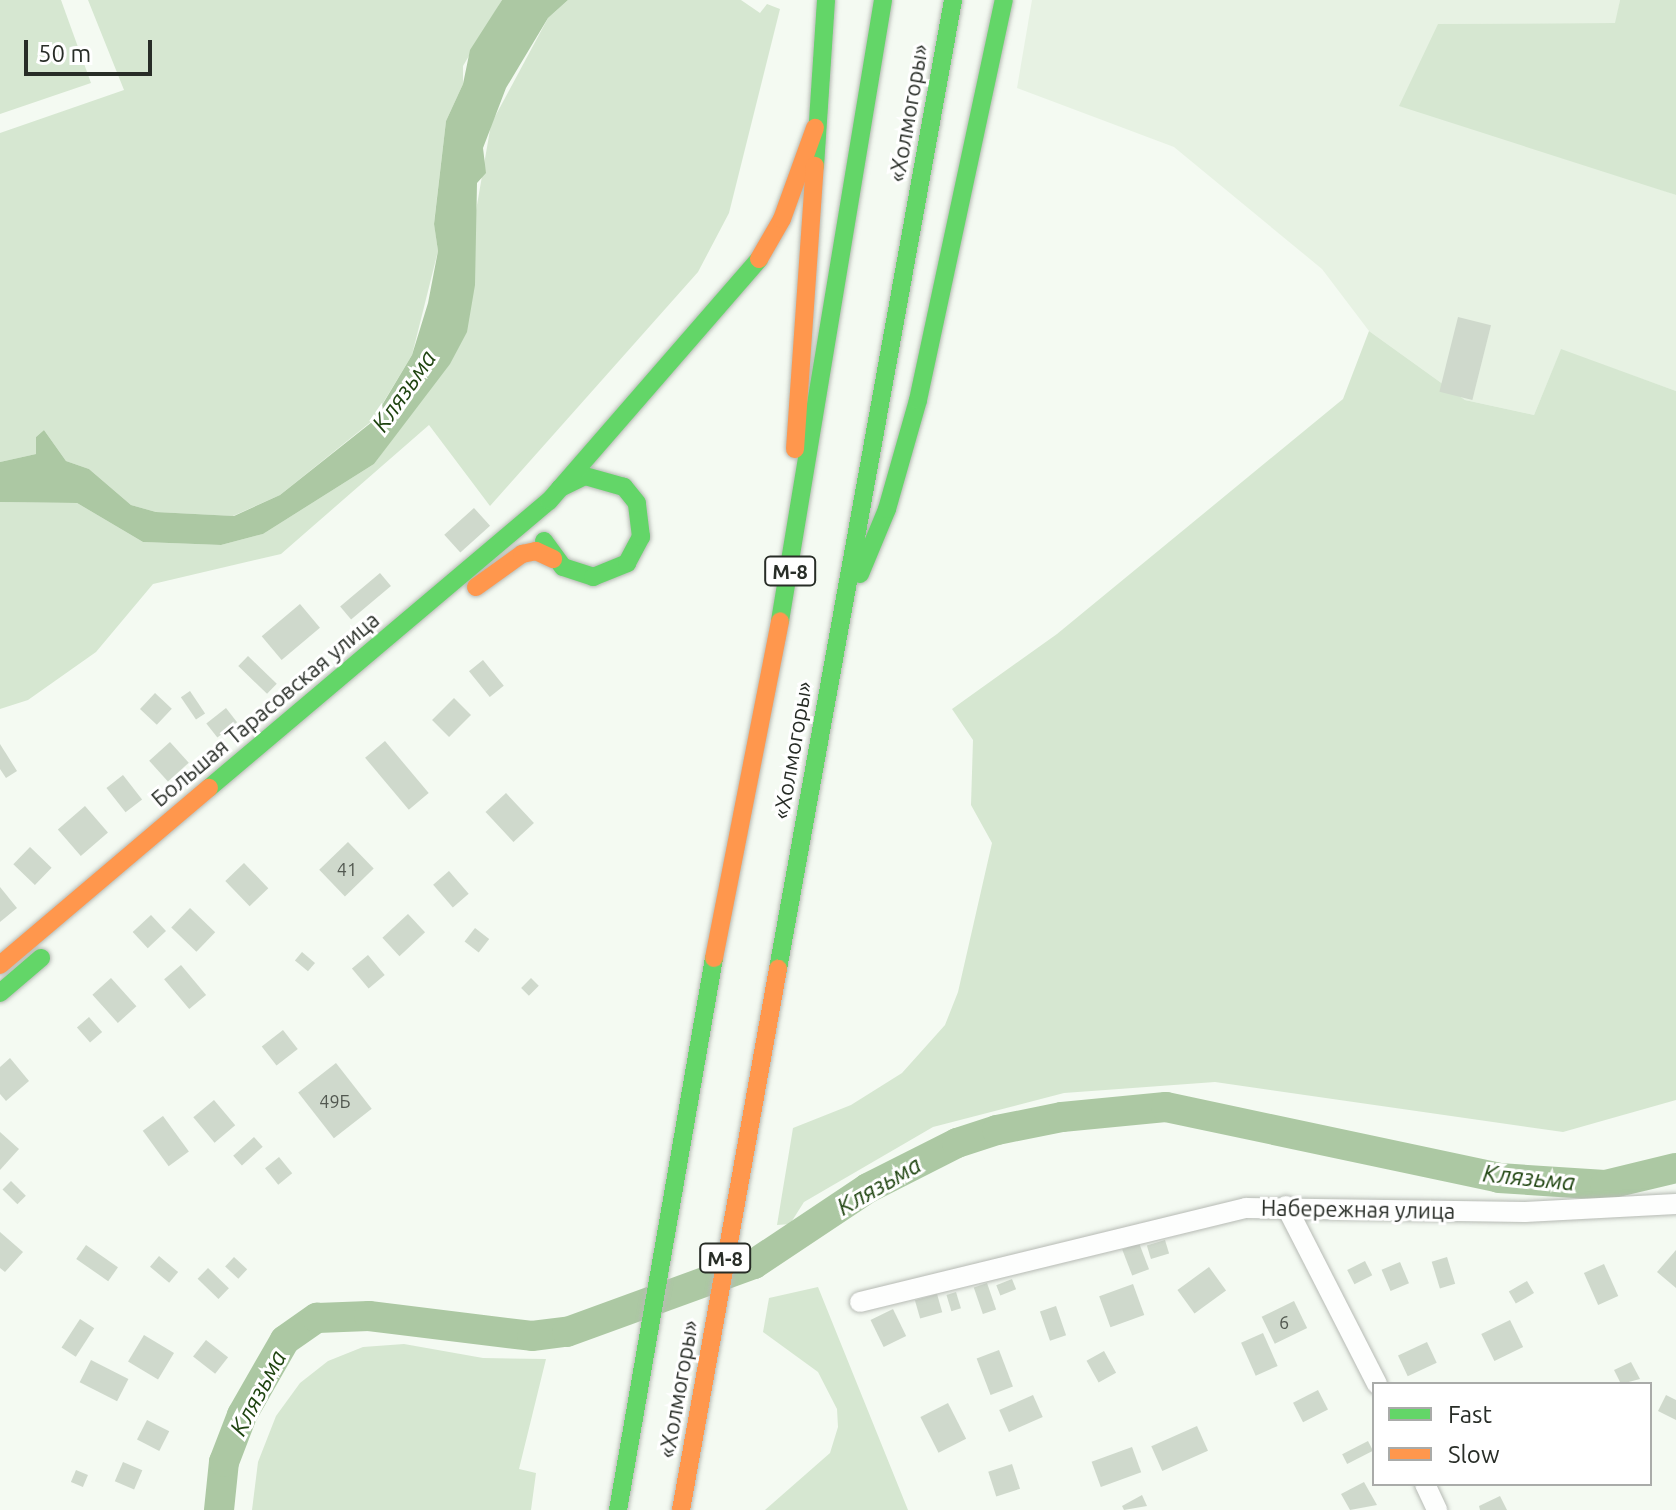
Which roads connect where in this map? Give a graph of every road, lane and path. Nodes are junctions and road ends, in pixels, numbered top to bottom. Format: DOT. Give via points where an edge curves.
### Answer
graph roads {
  1 [pos="826,0"];
  2 [pos="883,0"];
  3 [pos="953,0"];
  4 [pos="1004,0"];
  5 [pos="815,128"];
  6 [pos="554,494"];
  7 [pos="553,559"];
  8 [pos="789,576"];
  9 [pos="839,628"];
  10 [pos="334,709"];
  11 [pos="52,948"];
  12 [pos="0,965"];
  13 [pos="0,993"];
  14 [pos="1676,1204"];
  15 [pos="1286,1206"];
  16 [pos="860,1302"];
  17 [pos="1376,1382"];
  18 [pos="1426,1486"];
  19 [pos="618,1510"];
  20 [pos="681,1510"];
  21 [pos="1437,1510"];
  1 -- 5 [label="main road"];
  2 -- 8 [label="main road, «Холмогоры» / М-8"];
  3 -- 9 [label="main road, «Холмогоры» / М-8"];
  4 -- 9 [label="main road" via="918,400 887,509"];
  5 -- 6 [label="main road, Большая Тарасовская улица" via="782,219 759,259"];
  5 -- 8 [label="main road"];
  6 -- 7 [label="main road" via="542,530"];
  6 -- 7 [label="main road" via="585,476 624,487 637,503 641,537 627,563 607,574 576,574"];
  6 -- 12 [label="main road, Большая Тарасовская улица"];
  7 -- 10 [label="main road, Большая Тарасовская улица" via="536,551 522,554 493,572"];
  8 -- 19 [label="main road, «Холмогоры» / М-8" via="681,1140"];
  9 -- 20 [label="main road, «Холмогоры» / М-8"];
  11 -- 13 [label="main road"];
  14 -- 15 [label="street, Набережная улица" via="1525,1212"];
  15 -- 16 [label="street, Набережная улица" via="1246,1208"];
  15 -- 17 [label="street"];
  18 -- 21 [label="street"];
}
